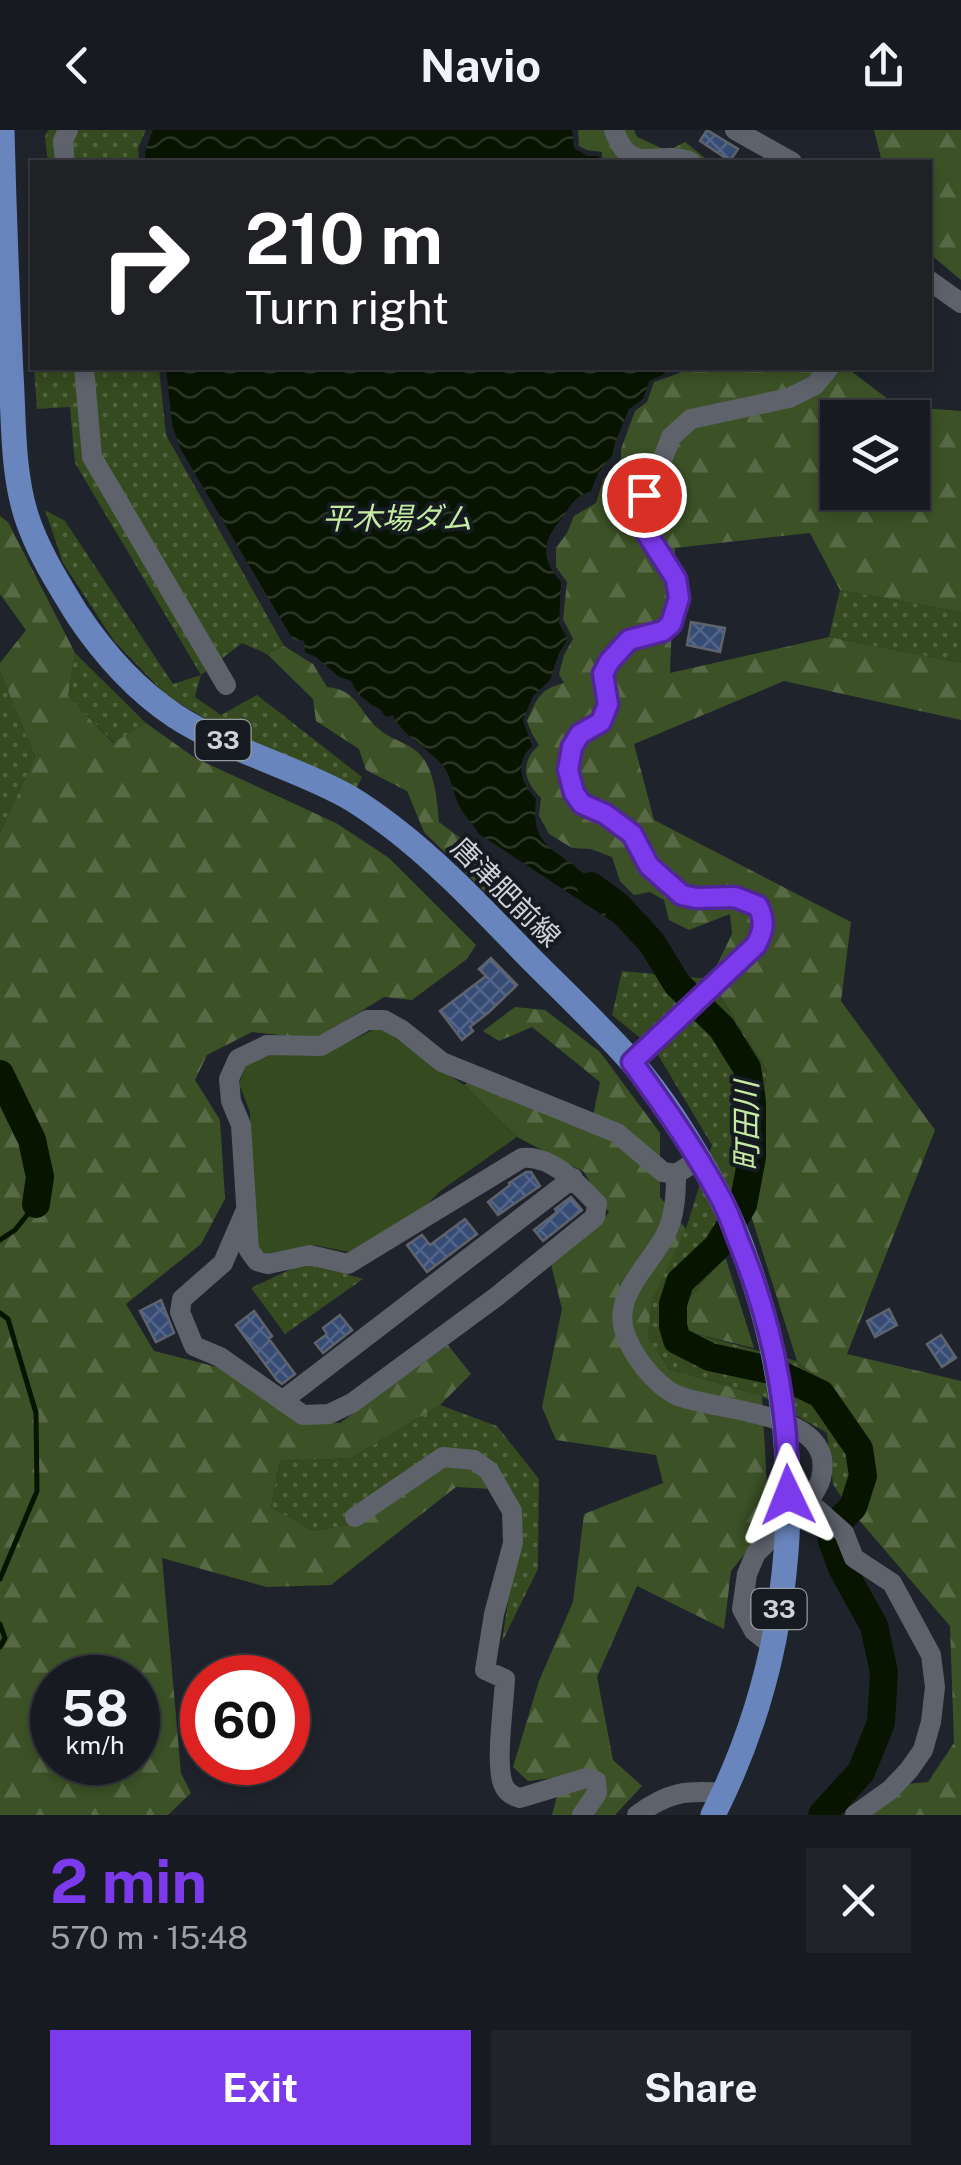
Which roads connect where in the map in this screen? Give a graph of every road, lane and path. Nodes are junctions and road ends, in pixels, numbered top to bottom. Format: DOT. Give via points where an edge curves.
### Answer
graph roads {
  1 [pos="2,130"];
  2 [pos="68,130"];
  3 [pos="614,130"];
  4 [pos="735,130"];
  5 [pos="65,160"];
  6 [pos="636,160"];
  7 [pos="652,160"];
  8 [pos="683,160"];
  9 [pos="788,160"];
  10 [pos="2,221"];
  11 [pos="932,282"];
  12 [pos="961,303"];
  13 [pos="84,370"];
  14 [pos="827,370"];
  15 [pos="10,483"];
  16 [pos="226,686"];
  17 [pos="640,1054"];
  18 [pos="698,1160"];
  19 [pos="676,1174"];
  20 [pos="574,1178"];
  21 [pos="245,1212"];
  22 [pos="282,1401"];
  23 [pos="785,1422"];
  24 [pos="798,1514"];
  25 [pos="355,1518"];
  26 [pos="772,1646"];
  27 [pos="718,1804"];
  28 [pos="582,1815"];
  29 [pos="637,1815"];
  30 [pos="855,1815"];
  1 -- 10 [label="main road, 唐津肥前線 / 33"];
  2 -- 5 [label="street"];
  3 -- 6 [label="street" via="623,151"];
  4 -- 9 [label="street"];
  7 -- 8 [label="street"];
  10 -- 15 [label="main road, 唐津肥前線 / 33" via="14,435"];
  11 -- 12 [label="street"];
  13 -- 16 [label="street" via="92,457"];
  14 -- 17 [label="street" via="789,398 690,419 672,437 640,511 676,579 675,614 663,631 629,640 609,662 601,722 572,747 574,793 632,834 649,866 682,895 735,897 758,906 764,918 756,945"];
  15 -- 17 [label="main road, 唐津肥前線 / 33" via="79,617 145,692 176,716 345,795 393,828"];
  17 -- 18 [label="main road, 唐津肥前線 / 33"];
  18 -- 19 [label="street"];
  18 -- 23 [label="main road, 唐津肥前線 / 33" via="722,1201 766,1318"];
  19 -- 21 [label="street" via="663,1172 617,1132 442,1062 402,1030 367,1020 321,1046 268,1045 238,1059 229,1079 241,1125"];
  19 -- 23 [label="street" via="667,1233 625,1296 624,1329 646,1372 676,1394"];
  20 -- 21 [label="street" via="536,1156 522,1158 348,1264 310,1255 256,1261"];
  20 -- 22 [label="street"];
  20 -- 22 [label="street" via="597,1204 595,1217 496,1297 352,1403 329,1414 303,1415"];
  21 -- 22 [label="street" via="223,1263 190,1290 180,1312 194,1346"];
  23 -- 24 [label="main road, 唐津肥前線 / 33"];
  24 -- 26 [label="main road, 唐津肥前線 / 33"];
  24 -- 26 [label="street" via="756,1553 747,1574 742,1609"];
  24 -- 30 [label="street" via="816,1510 836,1527 854,1558 892,1584 931,1655 935,1687 923,1750 890,1790"];
  25 -- 28 [label="street" via="443,1457 474,1460 489,1471 512,1510 514,1544 486,1670 505,1679 502,1783 520,1798 586,1778 596,1781 597,1793"];
  26 -- 27 [label="main road, 唐津肥前線 / 33" via="753,1723"];
  27 -- 29 [label="street" via="692,1790"];
}
